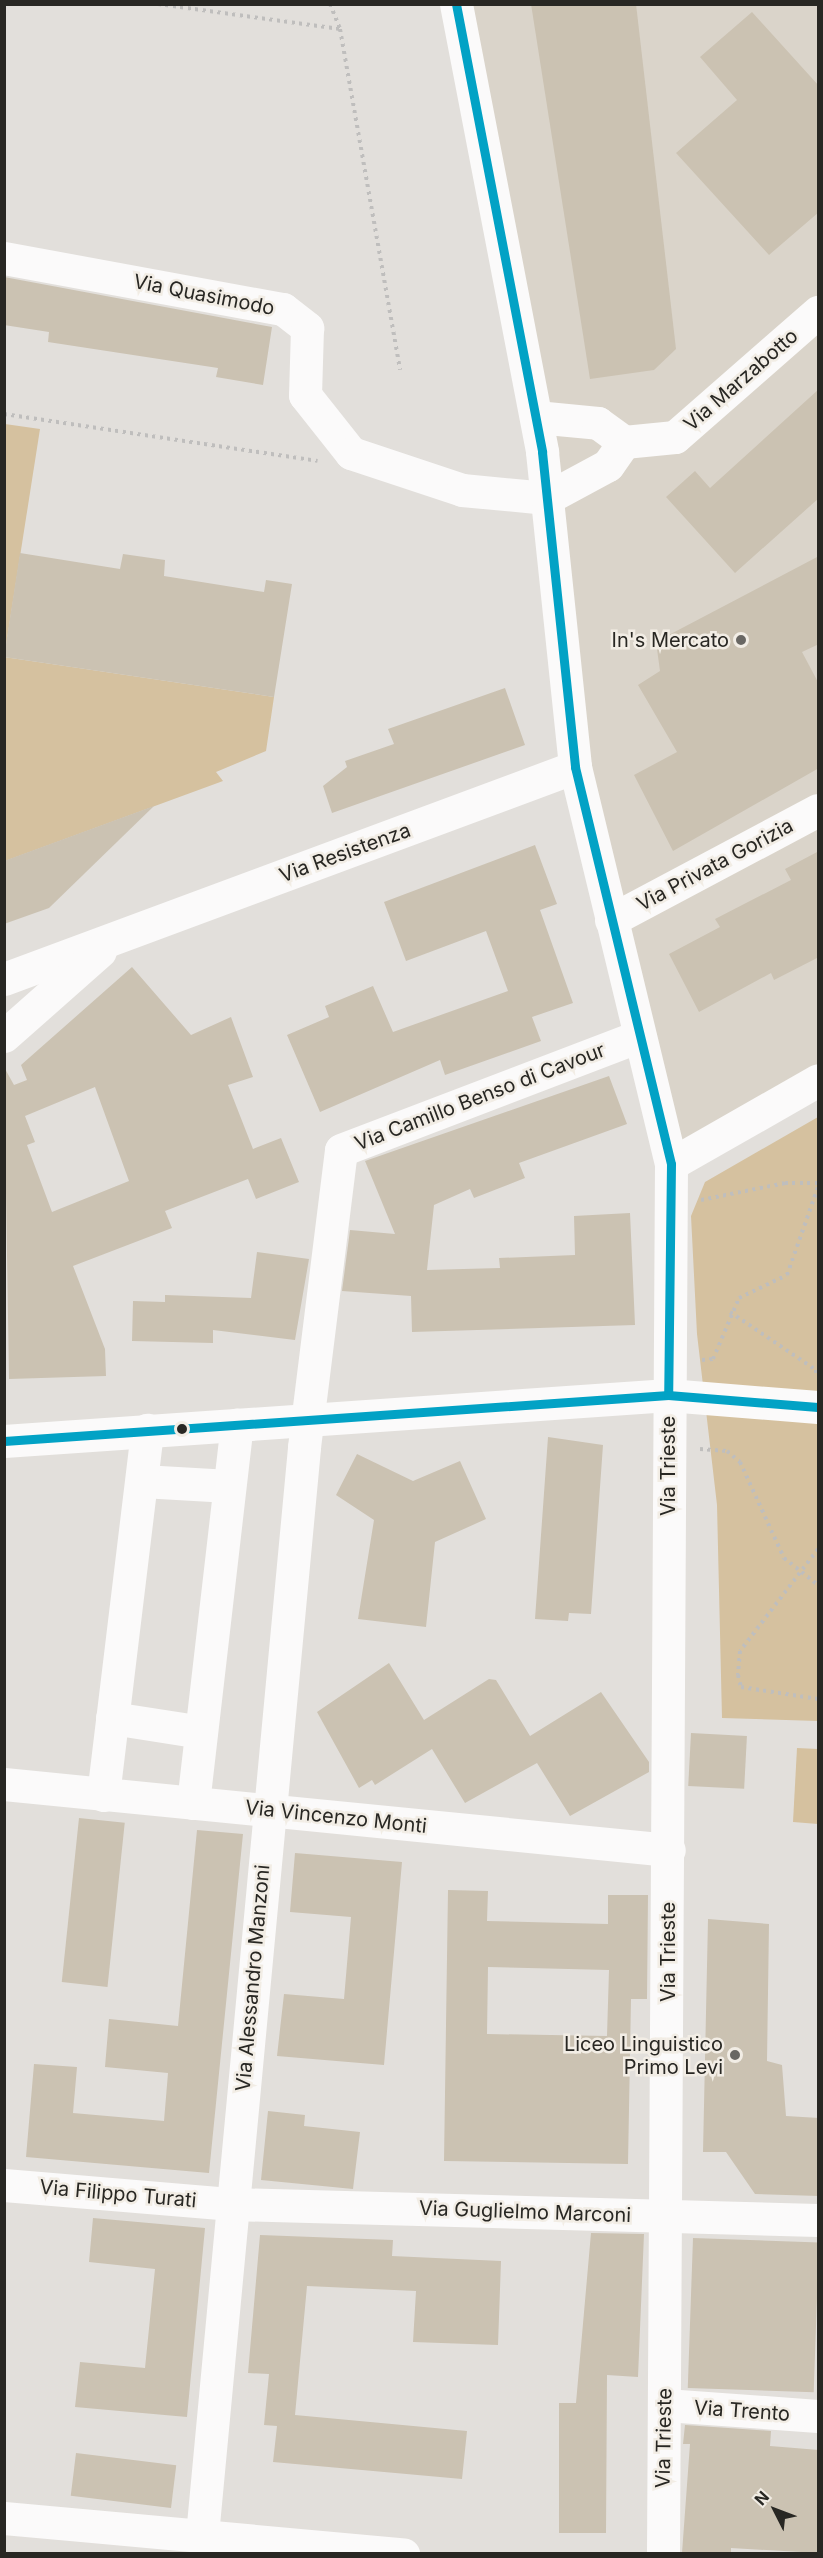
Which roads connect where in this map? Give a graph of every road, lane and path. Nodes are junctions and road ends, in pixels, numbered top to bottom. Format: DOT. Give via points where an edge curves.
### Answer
graph roads {
  1 [pos="158,4"];
  2 [pos="330,4"];
  3 [pos="456,4"];
  4 [pos="340,29"];
  5 [pos="4,258"];
  6 [pos="819,312"];
  7 [pos="400,370"];
  8 [pos="4,414"];
  9 [pos="536,417"];
  10 [pos="624,442"];
  11 [pos="321,461"];
  12 [pos="547,498"];
  13 [pos="575,767"];
  14 [pos="819,810"];
  15 [pos="611,920"];
  16 [pos="114,938"];
  17 [pos="4,979"];
  18 [pos="4,1036"];
  19 [pos="639,1036"];
  20 [pos="819,1080"];
  21 [pos="671,1164"];
  22 [pos="819,1185"];
  23 [pos="670,1198"];
  24 [pos="730,1311"];
  25 [pos="669,1379"];
  26 [pos="818,1407"];
  27 [pos="306,1421"];
  28 [pos="237,1425"];
  29 [pos="147,1430"];
  30 [pos="4,1441"];
  31 [pos="668,1446"];
  32 [pos="142,1481"];
  33 [pos="230,1486"];
  34 [pos="819,1549"];
  35 [pos="799,1574"];
  36 [pos="819,1585"];
  37 [pos="819,1699"];
  38 [pos="112,1718"];
  39 [pos="201,1732"];
  40 [pos="4,1784"];
  41 [pos="103,1795"];
  42 [pos="193,1803"];
  43 [pos="268,1810"];
  44 [pos="669,1850"];
  45 [pos="4,2185"];
  46 [pos="232,2204"];
  47 [pos="667,2215"];
  48 [pos="819,2220"];
  49 [pos="665,2405"];
  50 [pos="819,2416"];
  51 [pos="4,2518"];
  52 [pos="202,2535"];
  53 [pos="390,2553"];
  54 [pos="663,2553"];
  1 -- 4 [label="path"];
  2 -- 4 [label="path"];
  3 -- 9 [label="street, Via Trieste"];
  4 -- 7 [label="path"];
  5 -- 12 [label="street, Via Quasimodo" via="283,309 307,328 305,396 351,453 462,490"];
  6 -- 10 [label="street, Via Marzabotto" via="675,437"];
  8 -- 11 [label="path"];
  9 -- 10 [label="street" via="598,423"];
  9 -- 12 [label="street, Via Trieste"];
  10 -- 12 [label="street" via="608,465"];
  12 -- 13 [label="street, Via Trieste"];
  13 -- 15 [label="street, Via Trieste"];
  13 -- 16 [label="street, Via Resistenza"];
  14 -- 15 [label="street, Via Privata Gorizia"];
  15 -- 19 [label="street, Via Trieste"];
  16 -- 17 [label="street, Via Resistenza"];
  16 -- 18 [label="street, Via Resistenza"];
  19 -- 21 [label="street, Via Trieste"];
  19 -- 27 [label="street, Via Camillo Benso di Cavour" via="341,1150"];
  20 -- 21 [label="street"];
  21 -- 23 [label="street, Via Trieste"];
  22 -- 23 [label="path" via="785,1183 705,1200"];
  22 -- 24 [label="path" via="787,1275 739,1298"];
  23 -- 25 [label="street, Via Trieste"];
  24 -- 25 [label="path" via="713,1359"];
  24 -- 26 [label="path" via="816,1370"];
  25 -- 26 [label="street"];
  25 -- 27 [label="street"];
  25 -- 31 [label="street, Via Trieste"];
  27 -- 28 [label="street"];
  27 -- 43 [label="street, Via Alessandro Manzoni"];
  28 -- 29 [label="street"];
  28 -- 33 [label="street"];
  29 -- 30 [label="street"];
  29 -- 32 [label="street"];
  31 -- 35 [label="path" via="727,1451 740,1462 765,1526"];
  31 -- 44 [label="street, Via Trieste"];
  32 -- 33 [label="street"];
  32 -- 38 [label="street"];
  33 -- 39 [label="street"];
  34 -- 35 [label="path"];
  35 -- 36 [label="path"];
  35 -- 37 [label="path" via="740,1651 738,1675 741,1687"];
  38 -- 39 [label="street"];
  38 -- 41 [label="street"];
  39 -- 42 [label="street"];
  40 -- 41 [label="street, Via Vincenzo Monti"];
  41 -- 42 [label="street, Via Vincenzo Monti"];
  42 -- 43 [label="street, Via Vincenzo Monti"];
  43 -- 44 [label="street, Via Vincenzo Monti"];
  43 -- 46 [label="street, Via Alessandro Manzoni"];
  44 -- 47 [label="street, Via Trieste"];
  45 -- 46 [label="street, Via Filippo Turati"];
  46 -- 47 [label="street, Via Guglielmo Marconi"];
  46 -- 52 [label="street, Via Alessandro Manzoni"];
  47 -- 48 [label="street, Via Guglielmo Marconi"];
  47 -- 49 [label="street, Via Trieste"];
  49 -- 50 [label="street, Via Trento"];
  49 -- 54 [label="street, Via Trieste"];
  51 -- 52 [label="street"];
  52 -- 53 [label="street"];
}
